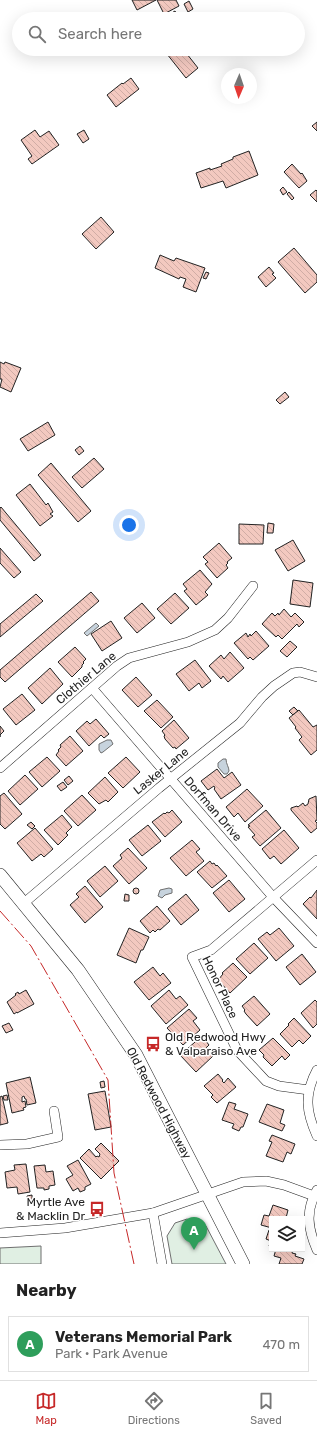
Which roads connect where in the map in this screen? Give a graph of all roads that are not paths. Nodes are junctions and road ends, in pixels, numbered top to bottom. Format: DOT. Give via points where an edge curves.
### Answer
graph roads {
  1 [pos="253,586"];
  2 [pos="317,677"];
  3 [pos="92,688"];
  4 [pos="0,768"];
  5 [pos="170,778"];
  6 [pos="317,860"];
  7 [pos="0,875"];
  8 [pos="273,897"];
  9 [pos="24,903"];
  10 [pos="317,943"];
  11 [pos="317,1070"];
  12 [pos="309,1090"];
  13 [pos="54,1111"];
  14 [pos="317,1136"];
  15 [pos="0,1145"];
  16 [pos="207,1194"];
  17 [pos="316,1194"];
  18 [pos="153,1213"];
  19 [pos="0,1233"];
  20 [pos="317,1250"];
  21 [pos="162,1264"];
  22 [pos="243,1264"];
  1 -- 3 [label="street, Clothier Lane" via="215,630 188,642 129,658"];
  2 -- 5 [label="street, Lasker Lane" via="300,672 286,677 262,697 240,723"];
  3 -- 4 [label="street, Clothier Lane"];
  3 -- 5 [label="street, Dorfman Drive"];
  5 -- 8 [label="street, Dorfman Drive"];
  5 -- 9 [label="street, Lasker Lane"];
  6 -- 8 [label="street, Honor Place"];
  7 -- 9 [label="main road, Old Redwood Highway"];
  8 -- 10 [label="street, Dorfman Drive"];
  8 -- 12 [label="street, Honor Place" via="211,950 192,957 237,1050 266,1081 278,1086"];
  9 -- 16 [label="main road, Old Redwood Highway" via="78,970 136,1055"];
  11 -- 12 [label="street"];
  12 -- 14 [label="street" via="307,1106"];
  13 -- 15 [label="street" via="58,1137 26,1144"];
  16 -- 17 [label="street" via="243,1182 266,1181"];
  16 -- 18 [label="street"];
  16 -- 22 [label="main road, Old Redwood Highway"];
  17 -- 20 [label="street" via="308,1220"];
  18 -- 19 [label="street" via="65,1228"];
  18 -- 21 [label="street"];
}
